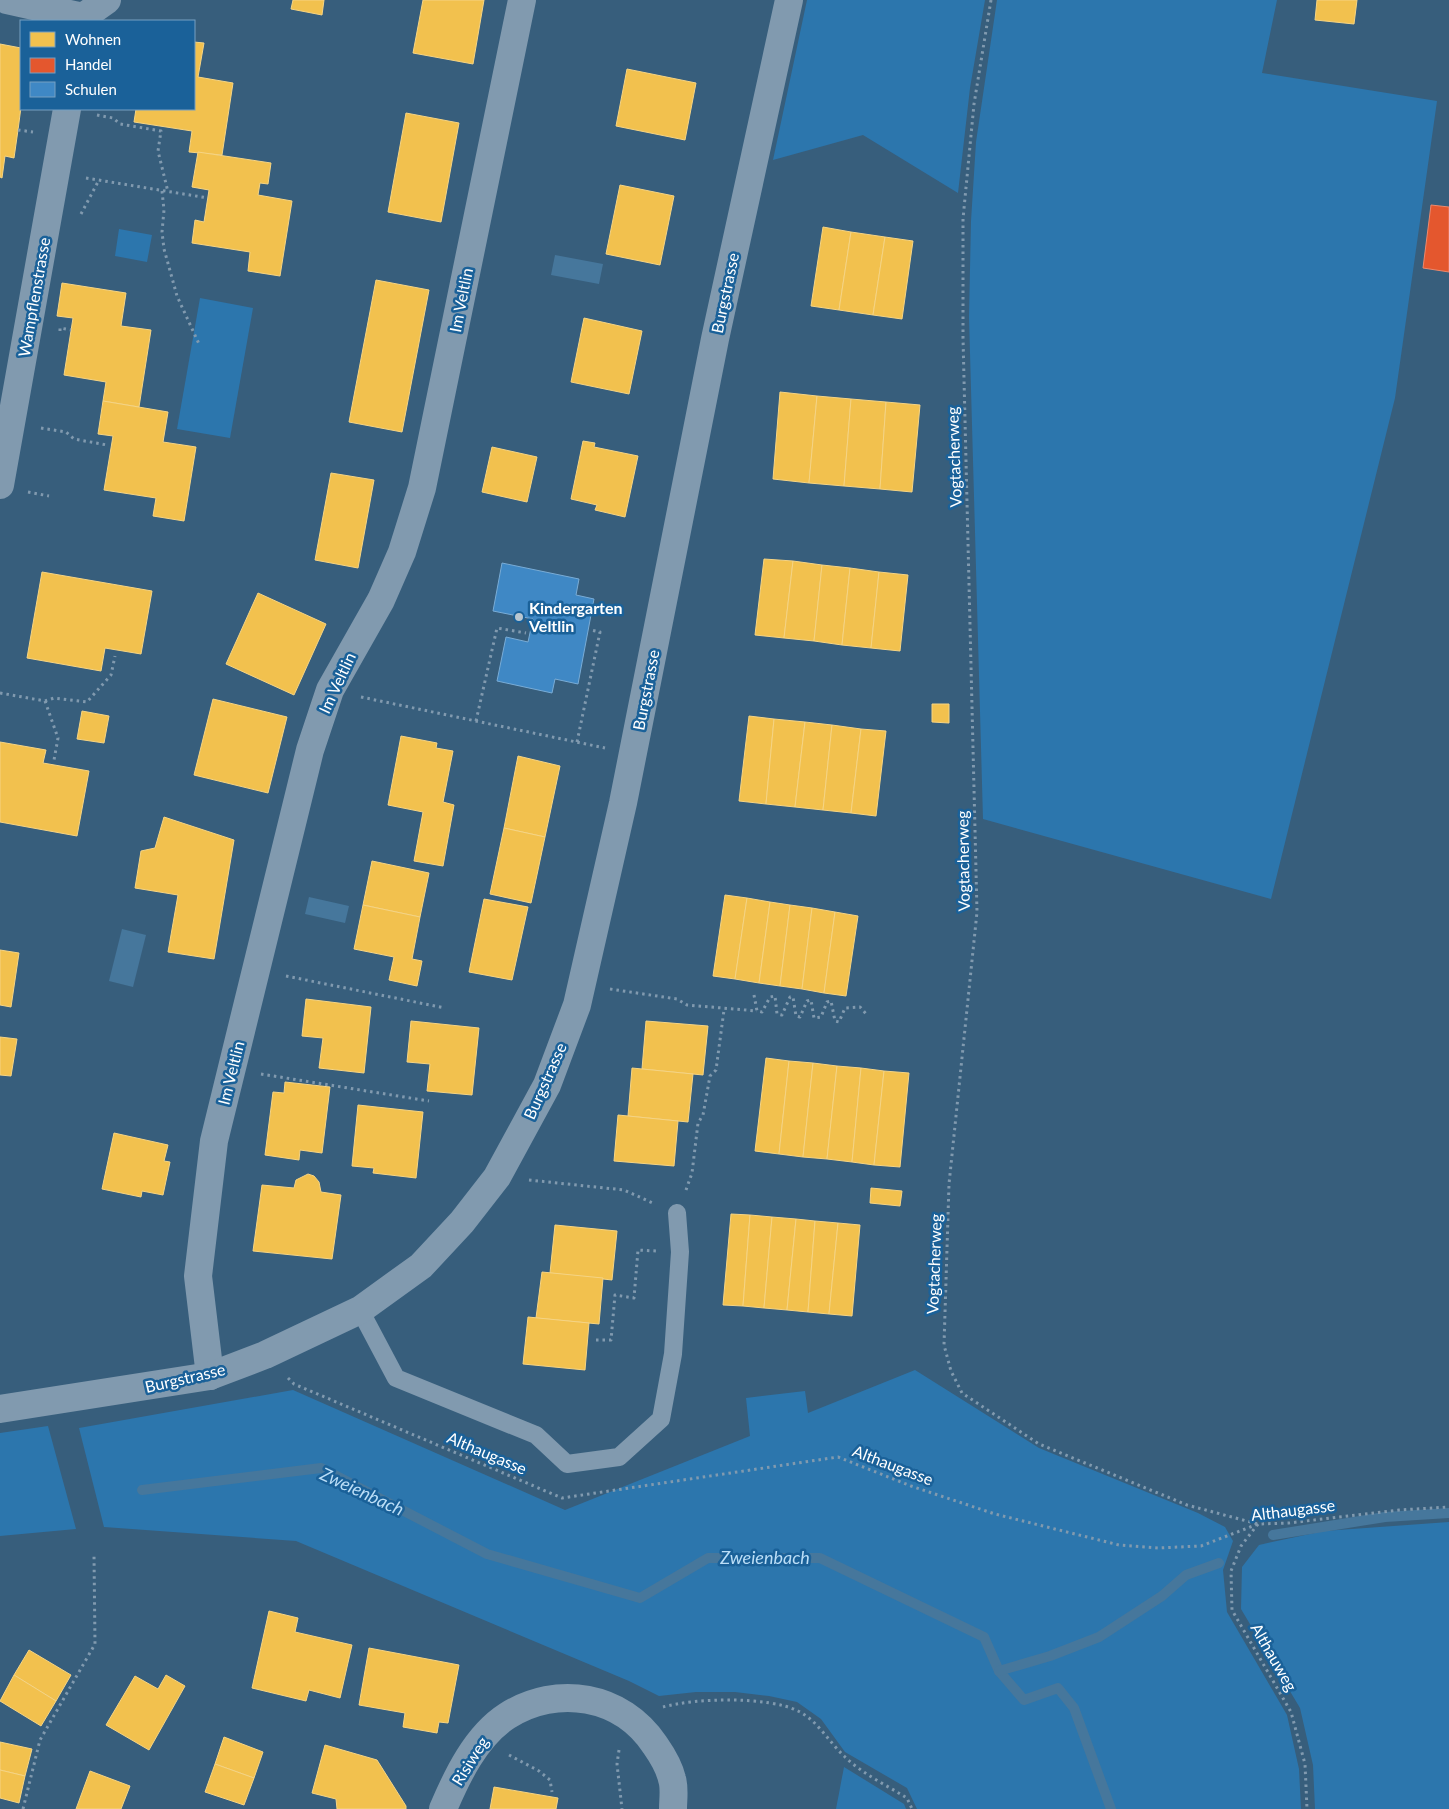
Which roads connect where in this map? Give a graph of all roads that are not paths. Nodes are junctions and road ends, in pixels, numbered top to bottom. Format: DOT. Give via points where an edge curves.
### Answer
graph roads {
  1 [pos="7,0"];
  2 [pos="107,0"];
  3 [pos="522,0"];
  4 [pos="789,0"];
  5 [pos="83,19"];
  6 [pos="67,110"];
  7 [pos="0,484"];
  8 [pos="677,1213"];
  9 [pos="360,1310"];
  10 [pos="210,1376"];
  11 [pos="0,1409"];
  12 [pos="443,1809"];
  13 [pos="673,1809"];
  1 -- 5 [label="street"];
  2 -- 5 [label="street"];
  3 -- 10 [label="street, Im Veltlin" via="422,488 402,552 380,600 330,690 310,750 214,1142 198,1276"];
  4 -- 9 [label="street, Burgstrasse" via="715,339 623,803 577,1005 547,1085 497,1177 462,1222 421,1266"];
  6 -- 7 [label="street, Wampflenstrasse"];
  8 -- 9 [label="lane" via="680,1252 672,1354 660,1419 618,1457 567,1464 536,1435 396,1378"];
  9 -- 10 [label="street, Burgstrasse" via="265,1355"];
  10 -- 11 [label="street, Burgstrasse"];
  12 -- 13 [label="street, Risiweg" via="477,1744 492,1727 524,1707 547,1699 570,1697 609,1705 650,1736 673,1780"];
}
